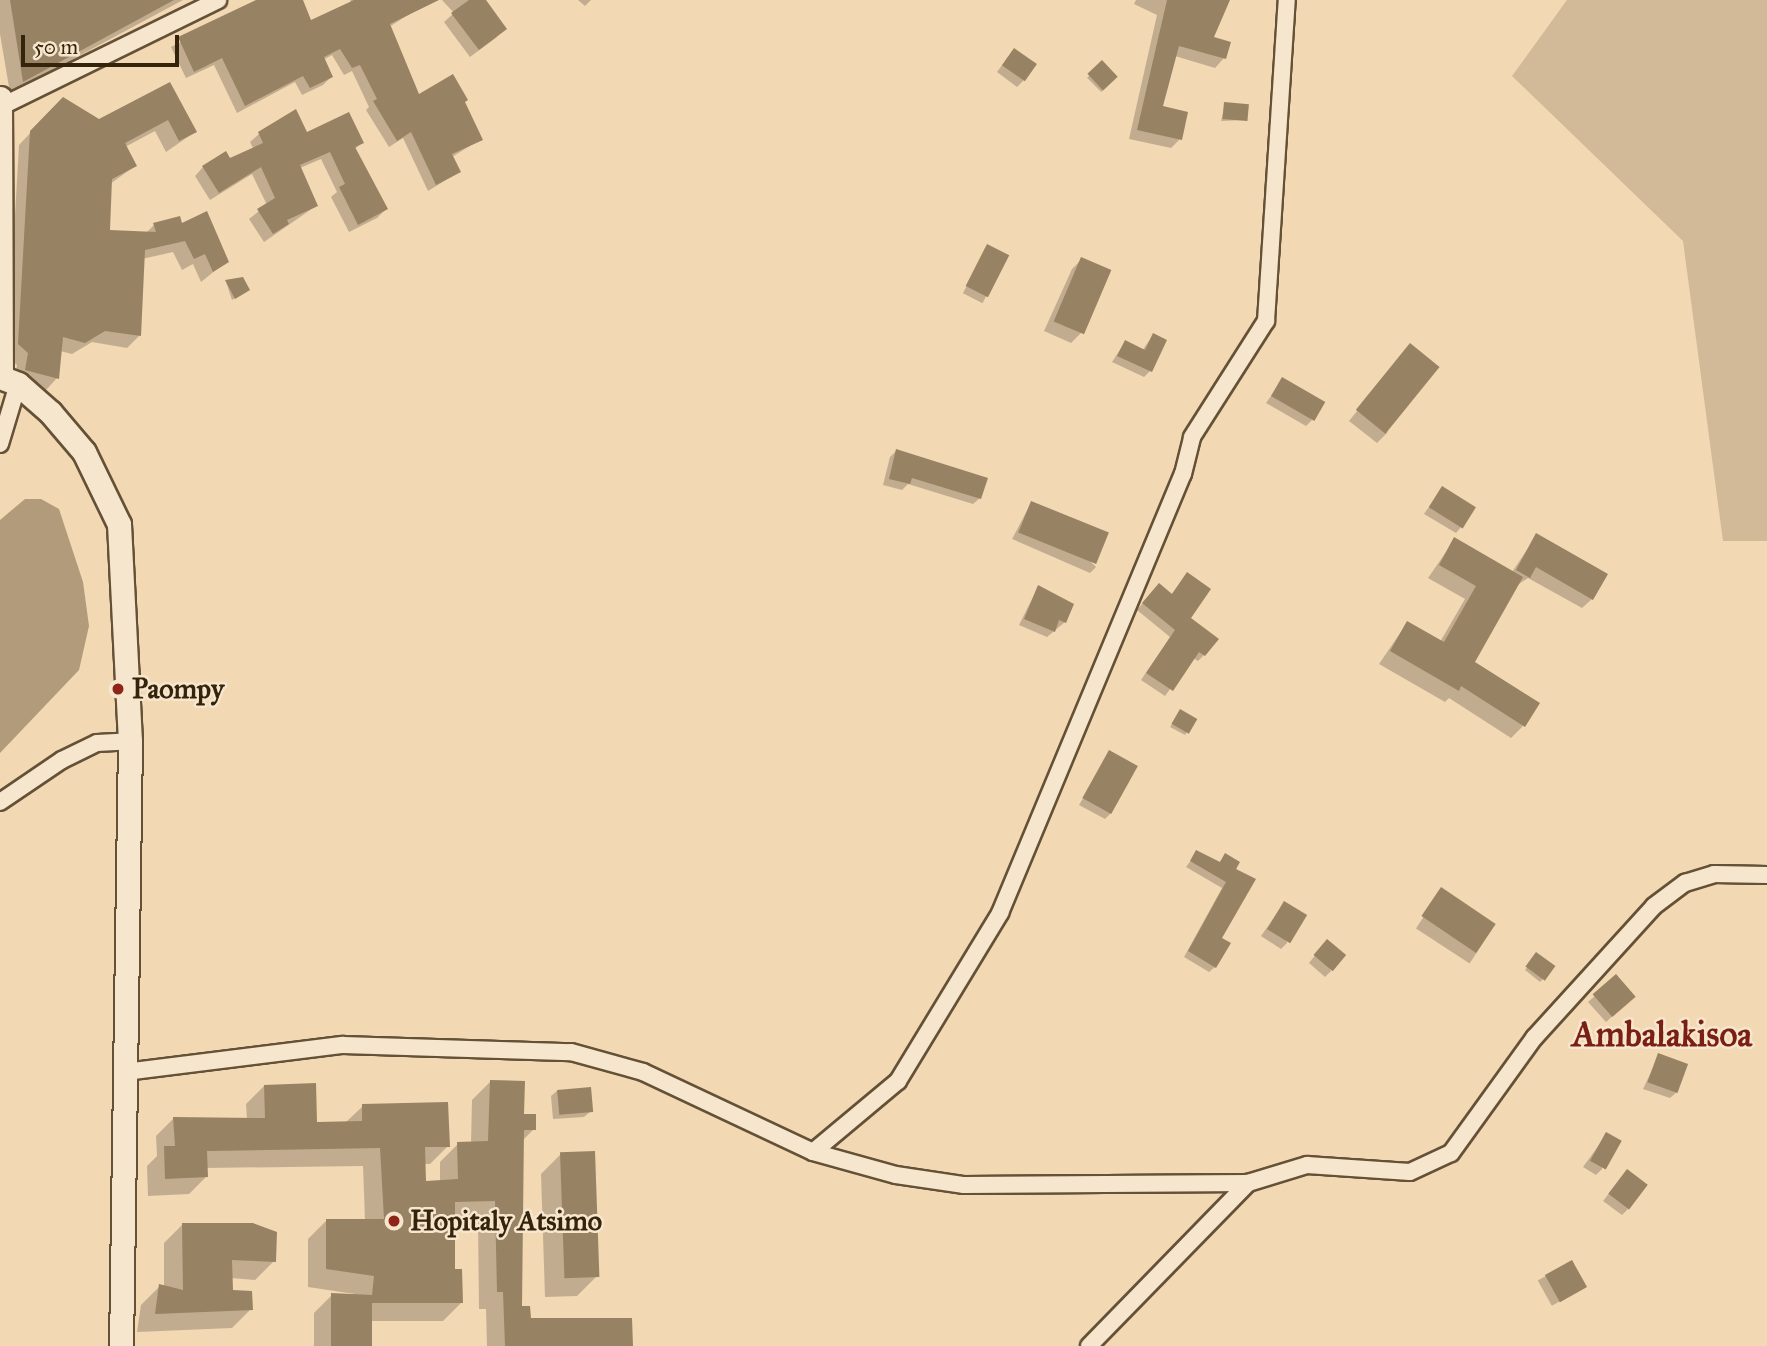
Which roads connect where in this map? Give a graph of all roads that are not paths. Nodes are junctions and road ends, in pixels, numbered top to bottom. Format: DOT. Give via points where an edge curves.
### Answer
graph roads {
  1 [pos="218,0"];
  2 [pos="1287,0"];
  3 [pos="0,104"];
  4 [pos="6,379"];
  5 [pos="0,444"];
  6 [pos="130,741"];
  7 [pos="0,802"];
  8 [pos="1767,875"];
  9 [pos="125,1072"];
  10 [pos="813,1153"];
  11 [pos="1248,1183"];
  12 [pos="121,1346"];
  13 [pos="1089,1346"];
  1 -- 3 [label="street"];
  2 -- 10 [label="street" via="1266,321 1192,437 1173,499 999,913 898,1081"];
  3 -- 4 [label="street"];
  4 -- 5 [label="street"];
  4 -- 6 [label="street" via="50,412 84,452 119,524"];
  6 -- 7 [label="street" via="85,749"];
  6 -- 9 [label="street"];
  8 -- 11 [label="street" via="1714,874 1685,883 1654,906 1534,1038 1451,1153 1410,1172 1307,1165"];
  9 -- 10 [label="street" via="343,1045 571,1052 643,1072"];
  9 -- 12 [label="street"];
  10 -- 11 [label="street" via="896,1175 964,1185"];
  11 -- 13 [label="street"];
}
